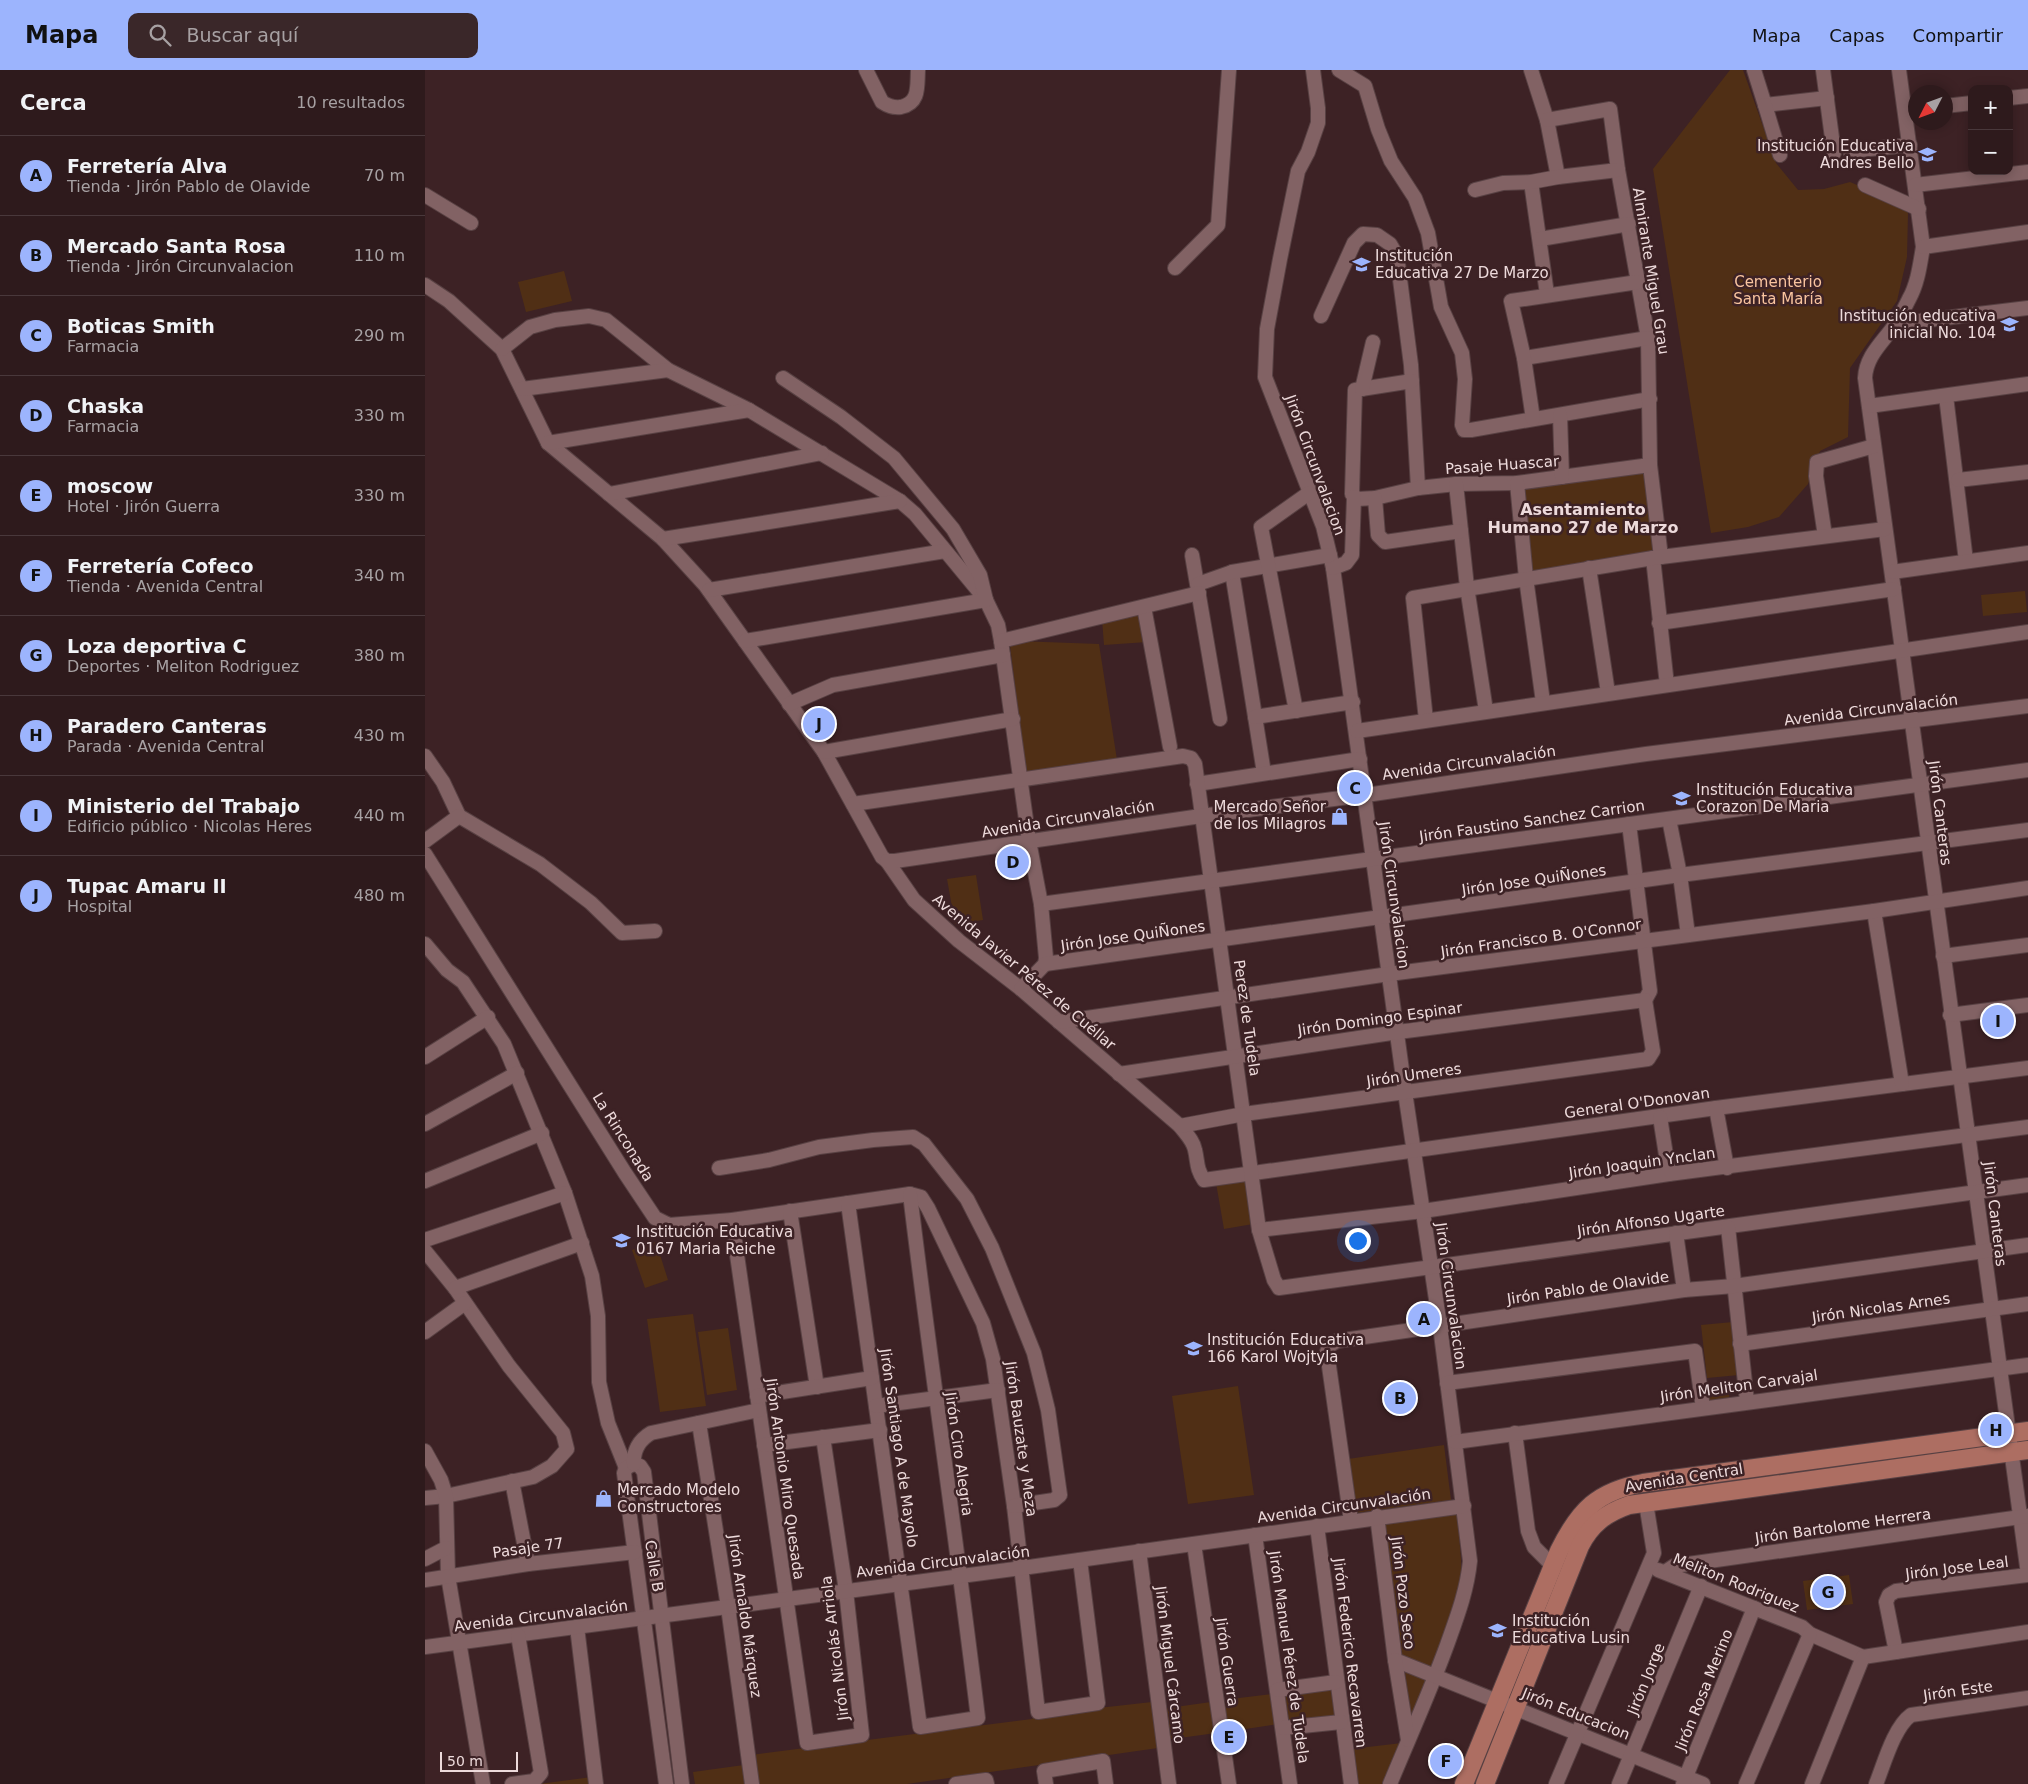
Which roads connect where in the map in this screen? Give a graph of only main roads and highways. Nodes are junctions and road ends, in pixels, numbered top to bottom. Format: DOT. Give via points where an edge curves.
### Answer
graph roads {
  1 [pos="2028,1431"];
  2 [pos="2028,1450"];
  3 [pos="1743,1469"];
  4 [pos="1746,1487"];
  5 [pos="1464,1784"];
  6 [pos="1485,1784"];
  1 -- 3 [label="main road, Avenida Central"];
  2 -- 4 [label="main road, Avenida Central"];
  3 -- 4 [label="main road"];
  3 -- 5 [label="main road, Avenida Central" via="1613,1490 1588,1506 1576,1520 1553,1566"];
  4 -- 6 [label="main road, Avenida Central" via="1645,1502 1613,1510 1598,1520 1587,1533 1573,1561"];
}
